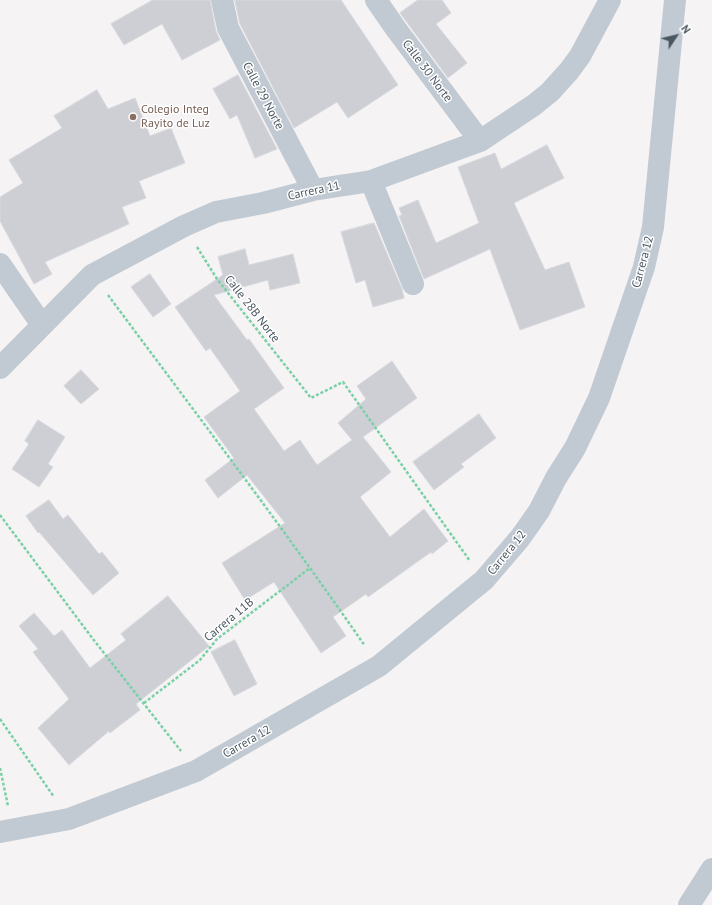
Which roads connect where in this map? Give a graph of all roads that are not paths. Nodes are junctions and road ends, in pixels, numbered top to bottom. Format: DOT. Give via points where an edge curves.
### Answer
graph roads {
  1 [pos="222,0"];
  2 [pos="376,0"];
  3 [pos="610,0"];
  4 [pos="675,0"];
  5 [pos="480,142"];
  6 [pos="371,181"];
  7 [pos="313,190"];
  8 [pos="0,264"];
  9 [pos="412,284"];
  10 [pos="42,325"];
  11 [pos="0,368"];
  12 [pos="6,830"];
  13 [pos="712,869"];
  14 [pos="689,905"];
  1 -- 7 [label="street, Calle 29 Norte" via="228,28"];
  2 -- 5 [label="street, Calle 30 Norte"];
  3 -- 5 [label="street, Carrera 11" via="580,56 550,92"];
  4 -- 12 [label="street, Carrera 12" via="653,227 644,267 599,398 575,448 539,511 520,538 484,580 379,666 196,771 69,819"];
  5 -- 6 [label="street, Carrera 11"];
  6 -- 7 [label="street, Carrera 11"];
  6 -- 9 [label="street"];
  7 -- 10 [label="street, Carrera 11" via="263,204 216,212 184,226 92,275"];
  8 -- 10 [label="street"];
  10 -- 11 [label="street, Carrera 11"];
  13 -- 14 [label="street"];
}
